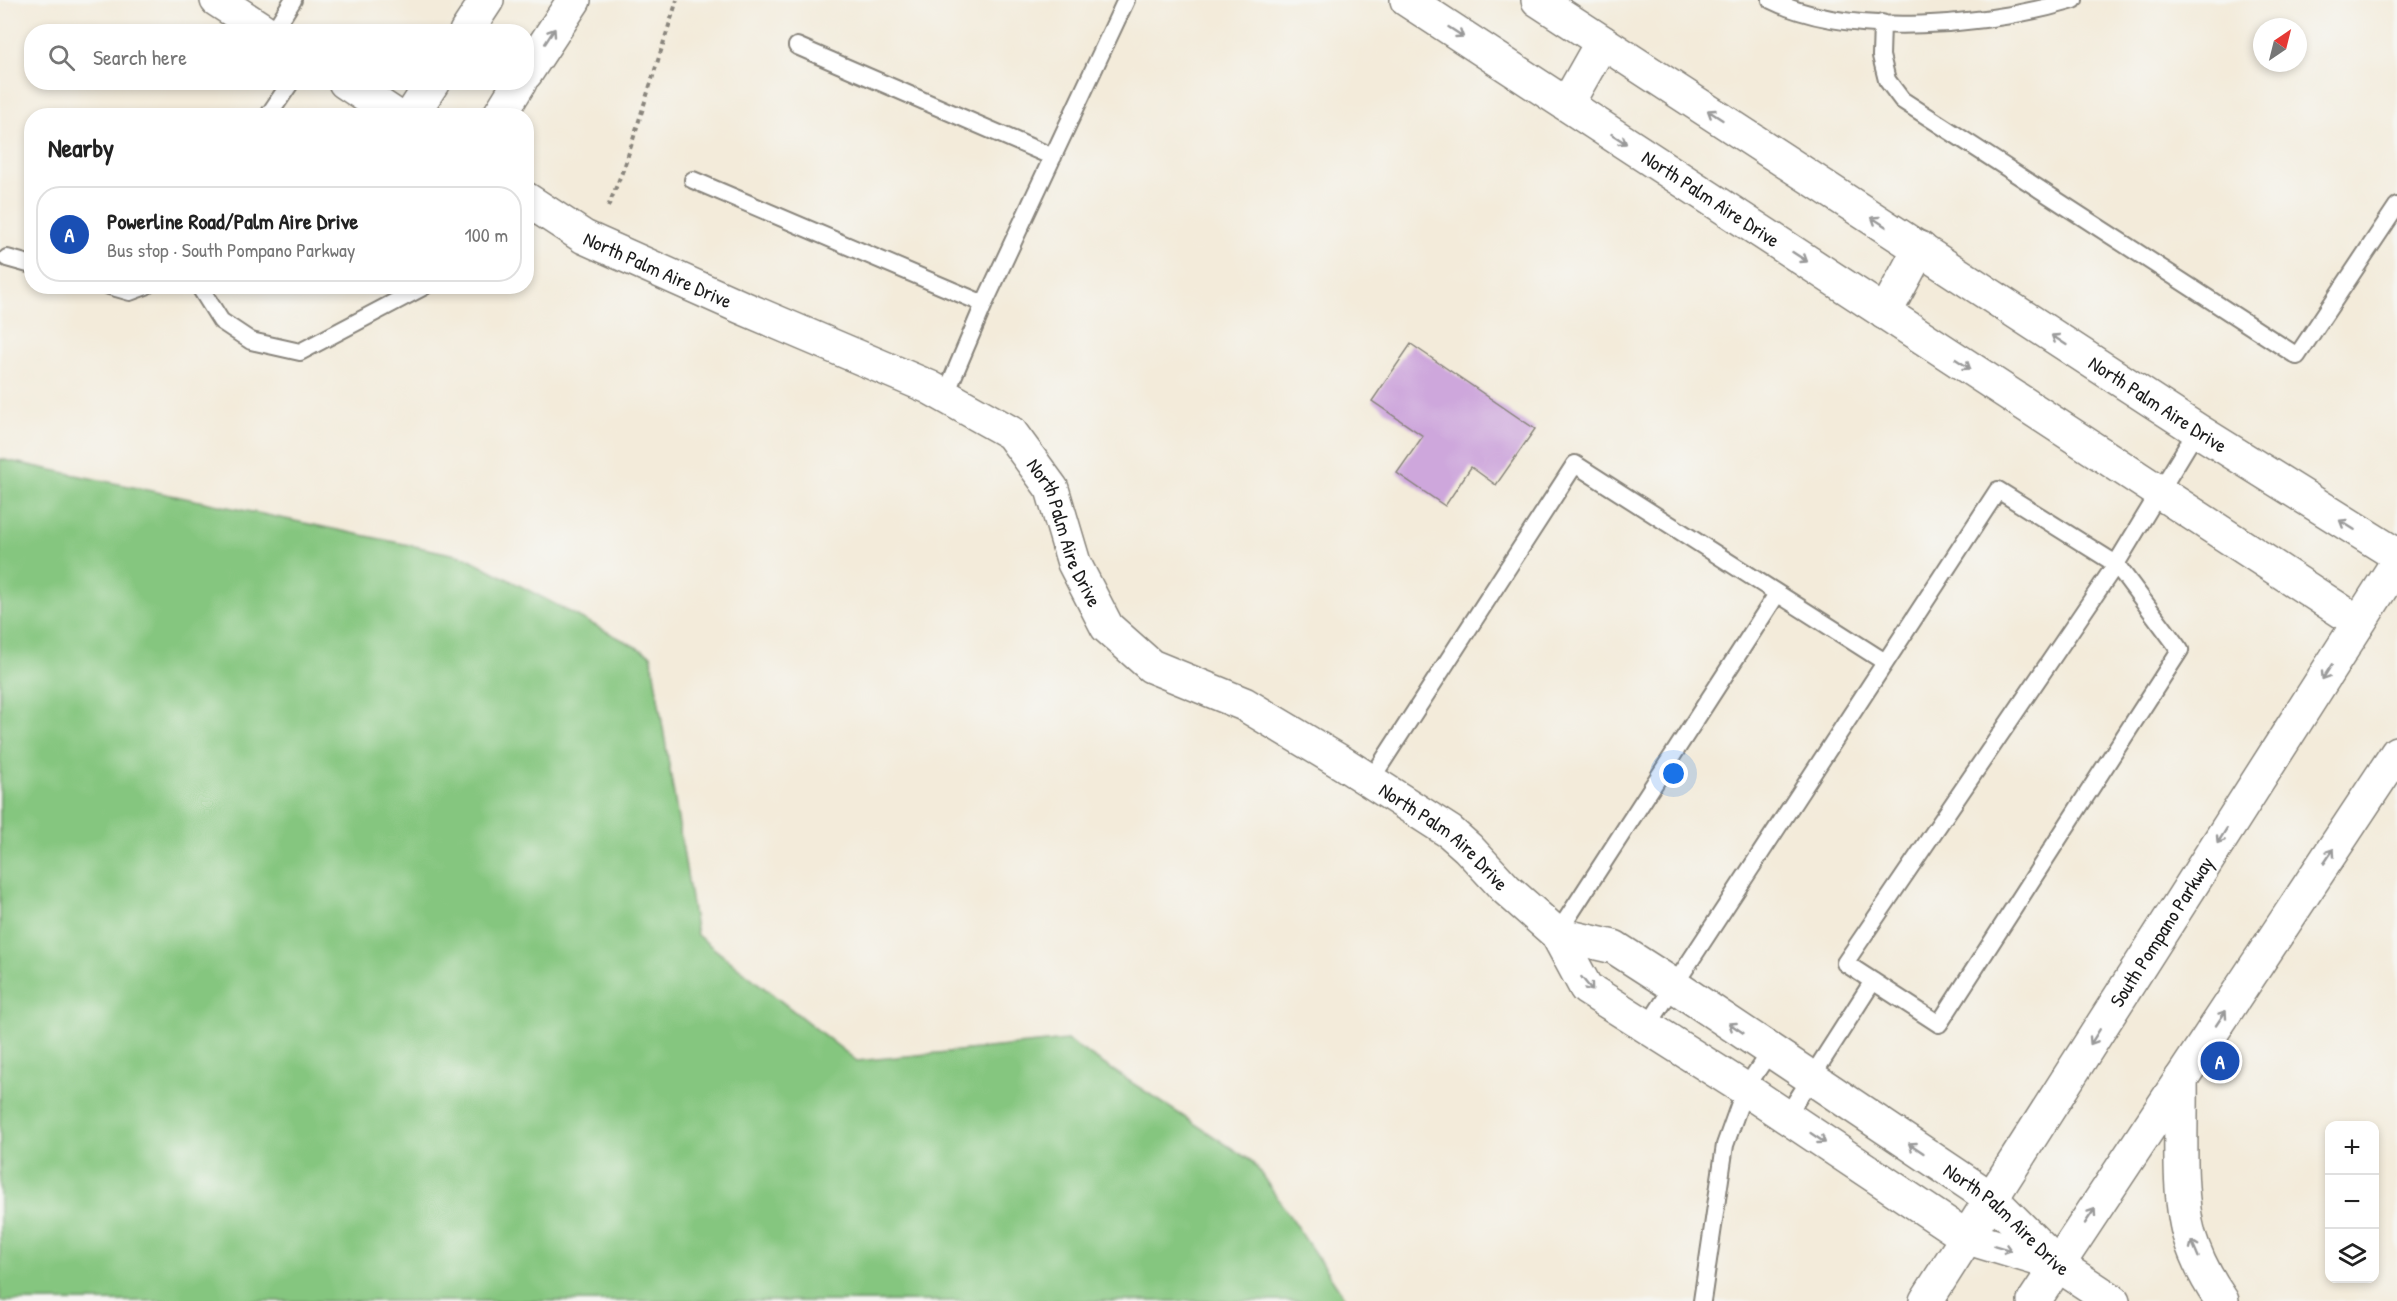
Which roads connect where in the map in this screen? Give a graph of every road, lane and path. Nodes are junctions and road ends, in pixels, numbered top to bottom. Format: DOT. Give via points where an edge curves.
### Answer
graph roads {
  1 [pos="217,0"];
  2 [pos="293,0"];
  3 [pos="487,0"];
  4 [pos="574,0"];
  5 [pos="677,0"];
  6 [pos="1126,0"];
  7 [pos="1407,0"];
  8 [pos="1538,0"];
  9 [pos="1771,0"];
  10 [pos="2074,0"];
  11 [pos="1882,23"];
  12 [pos="254,24"];
  13 [pos="278,24"];
  14 [pos="471,24"];
  15 [pos="1602,42"];
  16 [pos="797,46"];
  17 [pos="534,61"];
  18 [pos="286,90"];
  19 [pos="357,90"];
  20 [pos="428,90"];
  21 [pos="515,90"];
  22 [pos="1567,104"];
  23 [pos="273,108"];
  24 [pos="384,108"];
  25 [pos="416,108"];
  26 [pos="504,108"];
  27 [pos="1053,157"];
  28 [pos="693,180"];
  29 [pos="534,204"];
  30 [pos="2397,206"];
  31 [pos="606,214"];
  32 [pos="1920,248"];
  33 [pos="7,258"];
  34 [pos="24,263"];
  35 [pos="204,294"];
  36 [pos="410,294"];
  37 [pos="984,304"];
  38 [pos="1885,313"];
  39 [pos="945,396"];
  40 [pos="2197,430"];
  41 [pos="2160,492"];
  42 [pos="2397,555"];
  43 [pos="2397,562"];
  44 [pos="2116,564"];
  45 [pos="1777,594"];
  46 [pos="2358,622"];
  47 [pos="1885,662"];
  48 [pos="2397,753"];
  49 [pos="1370,781"];
  50 [pos="1557,934"];
  51 [pos="1872,981"];
  52 [pos="1673,986"];
  53 [pos="1647,1027"];
  54 [pos="1770,1051"];
  55 [pos="1811,1078"];
  56 [pos="2181,1079"];
  57 [pos="1745,1089"];
  58 [pos="1786,1117"];
  59 [pos="1992,1199"];
  60 [pos="1968,1238"];
  61 [pos="2058,1265"];
  62 [pos="1702,1301"];
  63 [pos="1926,1301"];
  64 [pos="2034,1301"];
  65 [pos="2113,1301"];
  66 [pos="2222,1301"];
  1 -- 12 [label="street"];
  2 -- 13 [label="lane"];
  3 -- 14 [label="street"];
  17 -- 4 [label="street, one-way"];
  5 -- 31 [label="path"];
  6 -- 27 [label="lane"];
  7 -- 22 [label="street, North Palm Aire Drive, one-way"];
  8 -- 15 [label="street, North Palm Aire Drive"];
  9 -- 11 [label="lane" via="1843,21"];
  10 -- 11 [label="lane" via="2031,12 1960,22"];
  11 -- 30 [label="lane" via="1881,56 1887,80 1902,100 2297,356"];
  15 -- 22 [label="street"];
  32 -- 15 [label="street, North Palm Aire Drive, one-way"];
  16 -- 27 [label="lane"];
  18 -- 23 [label="lane"];
  19 -- 24 [label="street"];
  20 -- 25 [label="street"];
  21 -- 26 [label="street"];
  22 -- 38 [label="street, North Palm Aire Drive, one-way"];
  27 -- 37 [label="lane"];
  28 -- 37 [label="lane"];
  29 -- 39 [label="street, North Palm Aire Drive" via="584,237"];
  32 -- 38 [label="street"];
  40 -- 32 [label="street, North Palm Aire Drive, one-way"];
  33 -- 34 [label="lane"];
  35 -- 36 [label="lane" via="221,321 251,341 300,352"];
  37 -- 39 [label="lane"];
  38 -- 41 [label="street, North Palm Aire Drive, one-way"];
  39 -- 49 [label="street, North Palm Aire Drive" via="1011,433 1052,489 1074,563 1107,627 1151,666 1244,704"];
  40 -- 41 [label="lane"];
  42 -- 40 [label="street, North Palm Aire Drive, one-way"];
  41 -- 44 [label="lane"];
  41 -- 46 [label="street, North Palm Aire Drive"];
  43 -- 46 [label="street, South Pompano Parkway"];
  44 -- 47 [label="lane" via="1998,490"];
  44 -- 51 [label="lane" via="1845,963"];
  44 -- 51 [label="lane" via="2180,650 1939,1024"];
  45 -- 47 [label="lane"];
  45 -- 49 [label="lane" via="1575,464"];
  45 -- 50 [label="lane"];
  46 -- 59 [label="street, South Pompano Parkway, one-way"];
  47 -- 52 [label="lane"];
  56 -- 48 [label="street, one-way"];
  49 -- 50 [label="street, North Palm Aire Drive" via="1450,832"];
  50 -- 52 [label="street, North Palm Aire Drive" via="1614,947"];
  50 -- 53 [label="street, North Palm Aire Drive, one-way" via="1586,988"];
  51 -- 55 [label="lane"];
  52 -- 53 [label="lane"];
  54 -- 52 [label="street, North Palm Aire Drive, one-way"];
  53 -- 57 [label="street, North Palm Aire Drive"];
  54 -- 55 [label="street, North Palm Aire Drive"];
  54 -- 57 [label="lane"];
  55 -- 58 [label="lane"];
  59 -- 55 [label="street, North Palm Aire Drive, one-way"];
  61 -- 56 [label="street, one-way"];
  66 -- 56 [label="street, one-way" via="2189,1235 2183,1195"];
  57 -- 58 [label="street, North Palm Aire Drive"];
  57 -- 62 [label="lane" via="1725,1144"];
  58 -- 60 [label="street, North Palm Aire Drive, one-way"];
  59 -- 60 [label="street, South Pompano Parkway"];
  59 -- 61 [label="street, North Palm Aire Drive"];
  60 -- 61 [label="street, North Palm Aire Drive, one-way"];
  60 -- 63 [label="street, South Pompano Parkway"];
  61 -- 64 [label="street"];
  61 -- 65 [label="street"];
}
